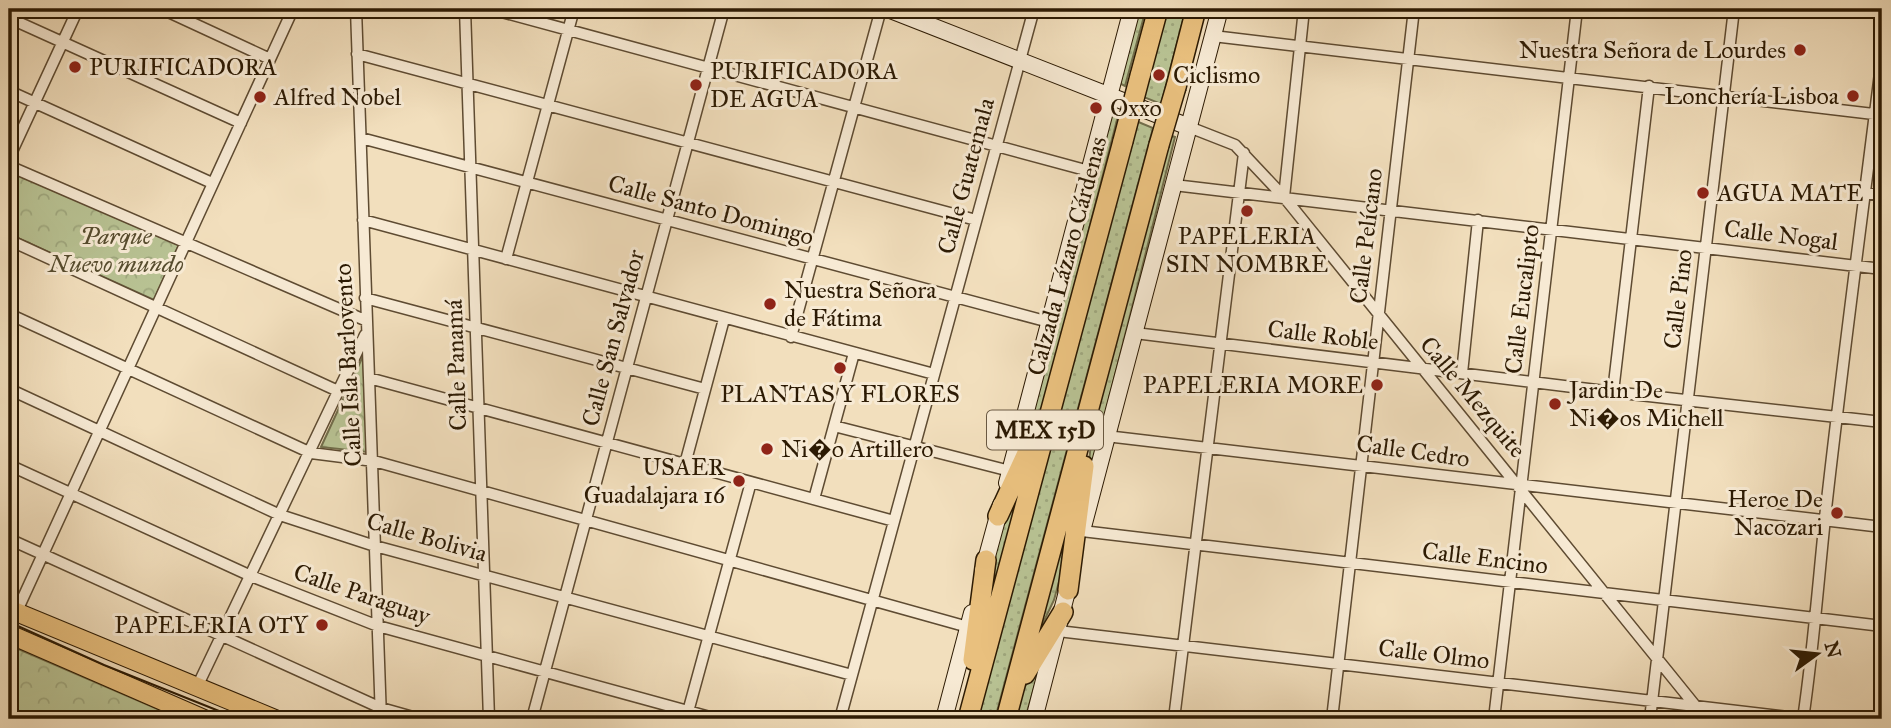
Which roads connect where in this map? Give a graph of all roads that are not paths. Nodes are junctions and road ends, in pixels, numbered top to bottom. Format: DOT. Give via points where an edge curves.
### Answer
graph roads {
  1 [pos="78,9"];
  2 [pos="162,9"];
  3 [pos="293,9"];
  4 [pos="356,9"];
  5 [pos="465,9"];
  6 [pos="491,9"];
  7 [pos="573,9"];
  8 [pos="724,9"];
  9 [pos="881,9"];
  10 [pos="888,9"];
  11 [pos="1034,9"];
  12 [pos="1132,9"];
  13 [pos="1158,9"];
  14 [pos="1196,9"];
  15 [pos="1220,9"];
  16 [pos="1304,9"];
  17 [pos="1414,9"];
  18 [pos="1577,9"];
  19 [pos="1734,9"];
  20 [pos="9,18"];
  21 [pos="568,30"];
  22 [pos="1213,36"];
  23 [pos="62,42"];
  24 [pos="1299,46"];
  25 [pos="357,54"];
  26 [pos="1882,57"];
  27 [pos="270,59"];
  28 [pos="1408,60"];
  29 [pos="1020,61"];
  30 [pos="708,68"];
  31 [pos="1569,78"];
  32 [pos="468,85"];
  33 [pos="1649,86"];
  34 [pos="9,91"];
  35 [pos="1724,95"];
  36 [pos="1110,96"];
  37 [pos="34,103"];
  38 [pos="548,104"];
  39 [pos="854,107"];
  40 [pos="1879,115"];
  41 [pos="242,123"];
  42 [pos="1189,127"];
  43 [pos="361,138"];
  44 [pos="688,144"];
  45 [pos="996,146"];
  46 [pos="1244,153"];
  47 [pos="9,158"];
  48 [pos="9,166"];
  49 [pos="470,167"];
  50 [pos="1089,171"];
  51 [pos="526,182"];
  52 [pos="833,182"];
  53 [pos="212,183"];
  54 [pos="1174,186"];
  55 [pos="1240,193"];
  56 [pos="1865,193"];
  57 [pos="1882,195"];
  58 [pos="1284,197"];
  59 [pos="1390,209"];
  60 [pos="363,220"];
  61 [pos="667,220"];
  62 [pos="976,220"];
  63 [pos="1478,220"];
  64 [pos="1551,229"];
  65 [pos="1632,239"];
  66 [pos="9,240"];
  67 [pos="185,243"];
  68 [pos="1706,247"];
  69 [pos="472,250"];
  70 [pos="506,259"];
  71 [pos="812,259"];
  72 [pos="1855,266"];
  73 [pos="1882,269"];
  74 [pos="646,297"];
  75 [pos="365,298"];
  76 [pos="954,298"];
  77 [pos="157,307"];
  78 [pos="9,314"];
  79 [pos="1378,315"];
  80 [pos="724,319"];
  81 [pos="1049,322"];
  82 [pos="367,326"];
  83 [pos="475,328"];
  84 [pos="1135,333"];
  85 [pos="791,337"];
  86 [pos="1219,344"];
  87 [pos="854,353"];
  88 [pos="1372,362"];
  89 [pos="1422,368"];
  90 [pos="128,369"];
  91 [pos="626,369"];
  92 [pos="1462,373"];
  93 [pos="934,374"];
  94 [pos="369,378"];
  95 [pos="1533,381"];
  96 [pos="9,389"];
  97 [pos="705,389"];
  98 [pos="1094,389"];
  99 [pos="1056,390"];
  100 [pos="338,391"];
  101 [pos="1613,392"];
  102 [pos="1687,400"];
  103 [pos="478,408"];
  104 [pos="1838,416"];
  105 [pos="1882,422"];
  106 [pos="834,426"];
  107 [pos="99,432"];
  108 [pos="1106,436"];
  109 [pos="607,443"];
  110 [pos="914,446"];
  111 [pos="1208,449"];
  112 [pos="311,453"];
  113 [pos="374,461"];
  114 [pos="685,464"];
  115 [pos="9,465"];
  116 [pos="1362,465"];
  117 [pos="1010,471"];
  118 [pos="751,482"];
  119 [pos="1521,487"];
  120 [pos="481,491"];
  121 [pos="72,494"];
  122 [pos="814,499"];
  123 [pos="1675,503"];
  124 [pos="281,515"];
  125 [pos="998,516"];
  126 [pos="1825,520"];
  127 [pos="585,521"];
  128 [pos="894,521"];
  129 [pos="1882,527"];
  130 [pos="1082,531"];
  131 [pos="9,539"];
  132 [pos="375,545"];
  133 [pos="1196,545"];
  134 [pos="43,554"];
  135 [pos="730,559"];
  136 [pos="986,560"];
  137 [pos="1350,563"];
  138 [pos="484,575"];
  139 [pos="251,576"];
  140 [pos="1510,582"];
  141 [pos="1068,590"];
  142 [pos="1605,592"];
  143 [pos="564,597"];
  144 [pos="872,600"];
  145 [pos="1664,601"];
  146 [pos="12,611"];
  147 [pos="1817,618"];
  148 [pos="1060,621"];
  149 [pos="378,626"];
  150 [pos="1882,626"];
  151 [pos="968,627"];
  152 [pos="9,634"];
  153 [pos="708,637"];
  154 [pos="223,638"];
  155 [pos="1184,648"];
  156 [pos="487,656"];
  157 [pos="1658,659"];
  158 [pos="1338,663"];
  159 [pos="545,672"];
  160 [pos="852,675"];
  161 [pos="1498,683"];
  162 [pos="196,689"];
  163 [pos="1013,693"];
  164 [pos="1652,703"];
  165 [pos="1695,706"];
  166 [pos="381,714"];
  167 [pos="687,715"];
  168 [pos="204,719"];
  169 [pos="275,719"];
  170 [pos="420,719"];
  171 [pos="489,719"];
  172 [pos="532,719"];
  173 [pos="717,719"];
  174 [pos="840,719"];
  175 [pos="944,719"];
  176 [pos="966,719"];
  177 [pos="1006,719"];
  178 [pos="1034,719"];
  179 [pos="1174,719"];
  180 [pos="1332,719"];
  181 [pos="1494,719"];
  182 [pos="1650,719"];
  183 [pos="1706,719"];
  184 [pos="1804,719"];
  1 -- 23 [label="street"];
  2 -- 27 [label="street"];
  3 -- 27 [label="street"];
  4 -- 25 [label="street, Calle Isla Barlovento"];
  5 -- 32 [label="street, Calle Panamá"];
  6 -- 21 [label="street"];
  7 -- 21 [label="street"];
  8 -- 30 [label="street, Calle San Salvador"];
  9 -- 39 [label="street"];
  10 -- 29 [label="main road"];
  11 -- 29 [label="street, Calle Guatemala"];
  12 -- 36 [label="main road, Calzada Lázaro Cárdenas"];
  13 -- 99 [label="highway, Calzada Lázaro Cárdenas / MEX 15D, bridge"];
  14 -- 98 [label="highway, MEX 15D, bridge"];
  15 -- 22 [label="main road"];
  16 -- 24 [label="street"];
  17 -- 28 [label="street, Calle Pelícano"];
  18 -- 31 [label="street, Calle Eucalipto"];
  19 -- 35 [label="street, Calle Pino"];
  20 -- 23 [label="street"];
  21 -- 30 [label="street"];
  21 -- 38 [label="street"];
  22 -- 24 [label="street"];
  22 -- 42 [label="main road"];
  23 -- 37 [label="street"];
  23 -- 41 [label="street"];
  24 -- 28 [label="street"];
  24 -- 58 [label="street"];
  25 -- 32 [label="street"];
  25 -- 43 [label="street, Calle Isla Barlovento"];
  26 -- 40 [label="street"];
  27 -- 41 [label="street"];
  28 -- 31 [label="street"];
  28 -- 59 [label="street, Calle Pelícano"];
  29 -- 36 [label="main road"];
  29 -- 45 [label="street, Calle Guatemala"];
  30 -- 39 [label="street"];
  30 -- 44 [label="street, Calle San Salvador"];
  31 -- 33 [label="street"];
  31 -- 64 [label="street, Calle Eucalipto"];
  32 -- 38 [label="street"];
  32 -- 49 [label="street, Calle Panamá"];
  33 -- 35 [label="street"];
  33 -- 65 [label="street"];
  34 -- 37 [label="street"];
  35 -- 40 [label="street"];
  35 -- 68 [label="street, Calle Pino"];
  36 -- 42 [label="main road"];
  36 -- 50 [label="main road, Calzada Lázaro Cárdenas"];
  37 -- 47 [label="street"];
  37 -- 53 [label="street"];
  38 -- 44 [label="street"];
  38 -- 51 [label="street"];
  39 -- 45 [label="street"];
  39 -- 52 [label="street"];
  40 -- 56 [label="street"];
  41 -- 53 [label="street"];
  42 -- 46 [label="street, Calle Mezquite" via="1221,138"];
  42 -- 54 [label="main road"];
  43 -- 49 [label="street, Calle Santo Domingo"];
  43 -- 60 [label="street, Calle Isla Barlovento"];
  44 -- 52 [label="street"];
  44 -- 61 [label="street, Calle San Salvador"];
  45 -- 50 [label="street"];
  45 -- 62 [label="street, Calle Guatemala"];
  46 -- 55 [label="street"];
  46 -- 58 [label="street, Calle Mezquite"];
  48 -- 67 [label="street"];
  49 -- 51 [label="street, Calle Santo Domingo"];
  49 -- 69 [label="street, Calle Panamá"];
  50 -- 81 [label="main road, Calzada Lázaro Cárdenas"];
  51 -- 61 [label="street, Calle Santo Domingo"];
  51 -- 70 [label="street"];
  52 -- 62 [label="street"];
  52 -- 71 [label="street"];
  53 -- 67 [label="street"];
  54 -- 55 [label="street, Calle Nogal"];
  54 -- 84 [label="main road"];
  55 -- 58 [label="street, Calle Nogal"];
  55 -- 86 [label="street"];
  56 -- 57 [label="street"];
  56 -- 72 [label="street"];
  58 -- 59 [label="street, Calle Nogal"];
  58 -- 79 [label="street, Calle Mezquite"];
  59 -- 63 [label="street, Calle Nogal"];
  59 -- 79 [label="street, Calle Pelícano"];
  60 -- 69 [label="street"];
  60 -- 75 [label="street, Calle Isla Barlovento"];
  61 -- 71 [label="street, Calle Santo Domingo"];
  61 -- 74 [label="street, Calle San Salvador"];
  62 -- 76 [label="street, Calle Guatemala"];
  63 -- 64 [label="street, Calle Nogal"];
  63 -- 92 [label="street"];
  64 -- 65 [label="street, Calle Nogal"];
  64 -- 95 [label="street, Calle Eucalipto"];
  65 -- 68 [label="street, Calle Nogal"];
  65 -- 101 [label="street"];
  66 -- 77 [label="street"];
  67 -- 77 [label="street"];
  67 -- 82 [label="street"];
  68 -- 72 [label="street, Calle Nogal"];
  68 -- 102 [label="street, Calle Pino"];
  69 -- 70 [label="street"];
  69 -- 83 [label="street, Calle Panamá"];
  70 -- 74 [label="street"];
  71 -- 76 [label="street, Calle Santo Domingo"];
  71 -- 85 [label="street"];
  72 -- 73 [label="street, Calle Nogal"];
  72 -- 104 [label="street"];
  74 -- 80 [label="street"];
  74 -- 91 [label="street, Calle San Salvador"];
  75 -- 82 [label="street, Calle Isla Barlovento"];
  75 -- 83 [label="street"];
  76 -- 81 [label="street, Calle Santo Domingo"];
  76 -- 93 [label="street, Calle Guatemala"];
  77 -- 90 [label="street"];
  77 -- 100 [label="street"];
  78 -- 90 [label="street"];
  79 -- 88 [label="street, Calle Pelícano"];
  79 -- 89 [label="street, Calle Mezquite"];
  80 -- 85 [label="street"];
  80 -- 97 [label="street"];
  81 -- 117 [label="main road, Calzada Lázaro Cárdenas"];
  82 -- 94 [label="street, Calle Isla Barlovento"];
  82 -- 100 [label="street"];
  83 -- 91 [label="street"];
  83 -- 103 [label="street, Calle Panamá"];
  84 -- 86 [label="street, Calle Roble"];
  84 -- 108 [label="main road"];
  85 -- 87 [label="street"];
  86 -- 88 [label="street, Calle Roble"];
  86 -- 111 [label="street"];
  87 -- 93 [label="street"];
  87 -- 106 [label="street"];
  88 -- 89 [label="street, Calle Roble"];
  88 -- 116 [label="street, Calle Pelícano"];
  89 -- 92 [label="street, Calle Roble"];
  89 -- 119 [label="street, Calle Mezquite"];
  90 -- 107 [label="street"];
  90 -- 112 [label="street"];
  91 -- 97 [label="street"];
  91 -- 109 [label="street, Calle San Salvador"];
  92 -- 95 [label="street, Calle Roble"];
  93 -- 110 [label="street, Calle Guatemala"];
  94 -- 103 [label="street"];
  94 -- 113 [label="street, Calle Isla Barlovento"];
  95 -- 101 [label="street, Calle Roble"];
  95 -- 119 [label="street, Calle Eucalipto"];
  96 -- 107 [label="street, Calle Bolivia"];
  97 -- 114 [label="street"];
  98 -- 141 [label="highway"];
  98 -- 163 [label="highway, MEX 15D"];
  99 -- 125 [label="highway"];
  99 -- 176 [label="highway, Calzada Lázaro Cárdenas / MEX 15D"];
  100 -- 112 [label="street"];
  101 -- 102 [label="street, Calle Roble"];
  102 -- 104 [label="street, Calle Roble"];
  102 -- 123 [label="street, Calle Pino"];
  103 -- 109 [label="street"];
  103 -- 120 [label="street, Calle Panamá"];
  104 -- 105 [label="street, Calle Roble"];
  104 -- 126 [label="street"];
  106 -- 110 [label="street"];
  106 -- 122 [label="street"];
  107 -- 121 [label="street"];
  107 -- 124 [label="street, Calle Bolivia"];
  108 -- 111 [label="street, Calle Cedro"];
  108 -- 130 [label="main road"];
  109 -- 114 [label="street"];
  109 -- 127 [label="street, Calle San Salvador"];
  110 -- 117 [label="street"];
  110 -- 128 [label="street, Calle Guatemala"];
  111 -- 116 [label="street, Calle Cedro"];
  111 -- 133 [label="street"];
  112 -- 113 [label="street"];
  112 -- 124 [label="street"];
  113 -- 120 [label="street"];
  113 -- 132 [label="street, Calle Isla Barlovento"];
  114 -- 118 [label="street"];
  115 -- 121 [label="street, Calle Paraguay"];
  116 -- 119 [label="street, Calle Cedro"];
  116 -- 137 [label="street, Calle Pelícano"];
  117 -- 125 [label="main road, Calzada Lázaro Cárdenas"];
  118 -- 122 [label="street"];
  118 -- 135 [label="street"];
  119 -- 123 [label="street, Calle Cedro"];
  119 -- 140 [label="street, Calle Eucalipto"];
  119 -- 142 [label="street, Calle Mezquite"];
  120 -- 127 [label="street"];
  120 -- 138 [label="street, Calle Panamá"];
  121 -- 134 [label="street"];
  121 -- 139 [label="street, Calle Paraguay"];
  122 -- 128 [label="street"];
  123 -- 126 [label="street, Calle Cedro"];
  123 -- 145 [label="street, Calle Pino"];
  124 -- 132 [label="street, Calle Bolivia"];
  124 -- 139 [label="street"];
  125 -- 136 [label="main road, Calzada Lázaro Cárdenas"];
  126 -- 129 [label="street, Calle Cedro"];
  126 -- 147 [label="street"];
  127 -- 135 [label="street"];
  127 -- 143 [label="street, Calle San Salvador"];
  128 -- 144 [label="street, Calle Guatemala"];
  130 -- 133 [label="street, Calle Encino"];
  130 -- 141 [label="main road"];
  131 -- 134 [label="street"];
  132 -- 138 [label="street, Calle Bolivia"];
  132 -- 149 [label="street, Calle Isla Barlovento"];
  133 -- 137 [label="street, Calle Encino"];
  133 -- 155 [label="street"];
  134 -- 146 [label="street"];
  134 -- 154 [label="street"];
  135 -- 144 [label="street"];
  135 -- 153 [label="street"];
  136 -- 151 [label="main road, Calzada Lázaro Cárdenas"];
  136 -- 176 [label="highway"];
  137 -- 140 [label="street, Calle Encino"];
  137 -- 158 [label="street, Calle Pelícano"];
  138 -- 143 [label="street, Calle Bolivia"];
  138 -- 156 [label="street, Calle Panamá"];
  139 -- 149 [label="street, Calle Paraguay"];
  139 -- 154 [label="street"];
  140 -- 142 [label="street, Calle Encino"];
  140 -- 161 [label="street, Calle Eucalipto"];
  141 -- 148 [label="main road"];
  142 -- 145 [label="street, Calle Encino"];
  142 -- 157 [label="street, Calle Mezquite"];
  143 -- 153 [label="street, Calle Bolivia"];
  143 -- 159 [label="street, Calle San Salvador"];
  144 -- 151 [label="street"];
  144 -- 160 [label="street, Calle Guatemala"];
  145 -- 147 [label="street, Calle Encino"];
  145 -- 157 [label="street, Calle Pino"];
  146 -- 162 [label="main road"];
  147 -- 150 [label="street, Calle Encino"];
  147 -- 184 [label="street"];
  148 -- 155 [label="street, Calle Olmo"];
  148 -- 163 [label="highway"];
  148 -- 178 [label="main road"];
  149 -- 156 [label="street, Calle Paraguay"];
  149 -- 166 [label="street, Calle Isla Barlovento"];
  151 -- 175 [label="main road, Calzada Lázaro Cárdenas"];
  152 -- 168 [label="main road"];
  153 -- 160 [label="street, Calle Bolivia"];
  153 -- 167 [label="street"];
  154 -- 162 [label="street"];
  154 -- 166 [label="street"];
  155 -- 158 [label="street, Calle Olmo"];
  155 -- 179 [label="street"];
  156 -- 159 [label="street, Calle Paraguay"];
  156 -- 171 [label="street, Calle Panamá"];
  157 -- 164 [label="street, Calle Pino"];
  157 -- 165 [label="street, Calle Mezquite"];
  158 -- 161 [label="street, Calle Olmo"];
  158 -- 180 [label="street, Calle Pelícano"];
  159 -- 167 [label="street, Calle Paraguay"];
  159 -- 172 [label="street, Calle San Salvador"];
  160 -- 174 [label="street, Calle Guatemala"];
  161 -- 164 [label="street, Calle Olmo"];
  161 -- 181 [label="street, Calle Eucalipto"];
  162 -- 169 [label="main road"];
  163 -- 177 [label="highway, MEX 15D"];
  164 -- 165 [label="street, Calle Olmo"];
  164 -- 182 [label="street, Calle Pino"];
  165 -- 183 [label="street, Calle Mezquite"];
  165 -- 184 [label="street, Calle Olmo"];
  166 -- 170 [label="street"];
  167 -- 173 [label="street, Calle Paraguay"];
}
